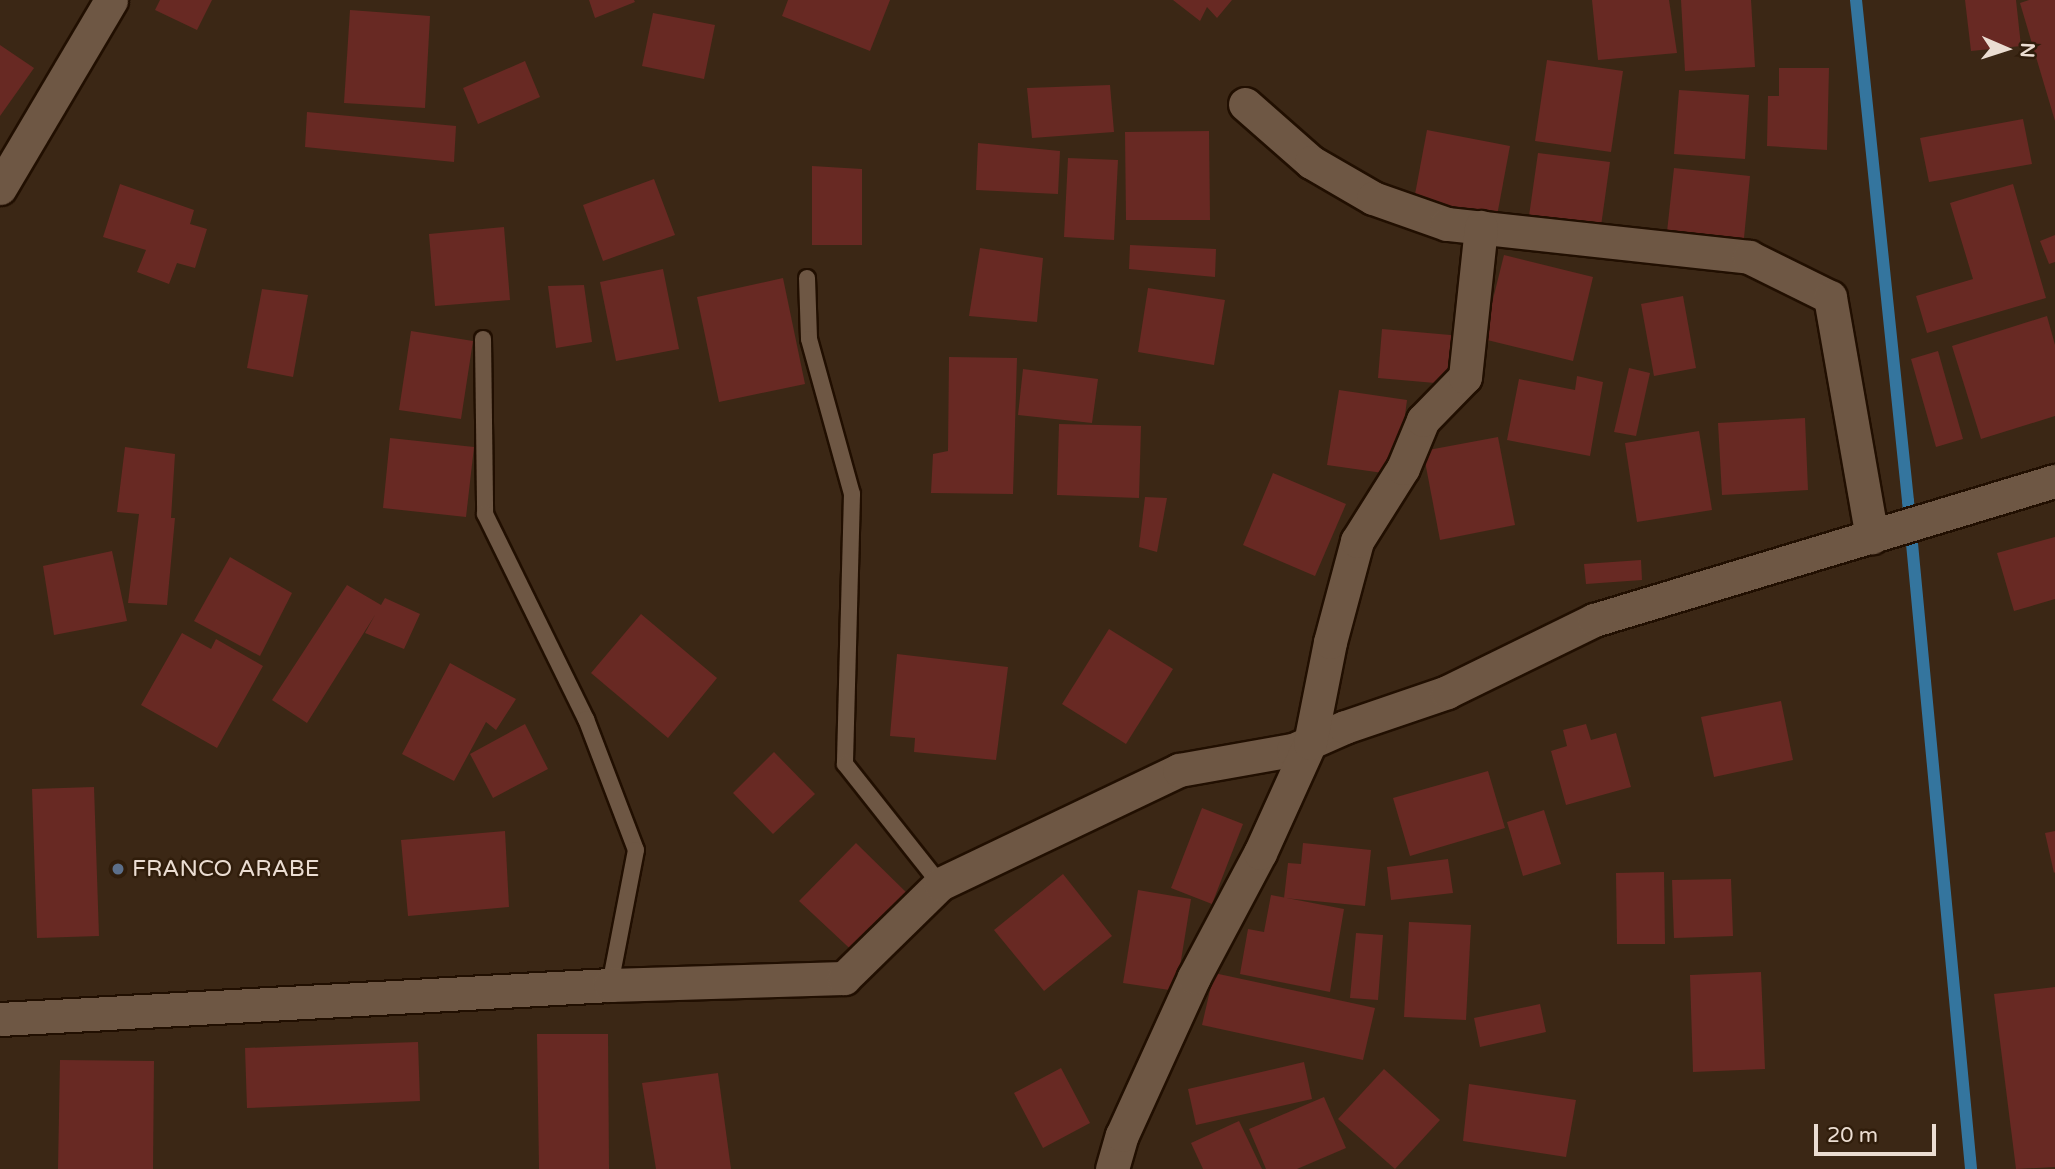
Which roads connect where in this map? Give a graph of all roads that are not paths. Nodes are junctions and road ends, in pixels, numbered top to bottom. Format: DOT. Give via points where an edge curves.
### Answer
graph roads {
  1 [pos="111,0"];
  2 [pos="1245,104"];
  3 [pos="0,188"];
  4 [pos="1481,228"];
  5 [pos="807,278"];
  6 [pos="483,339"];
  7 [pos="2055,481"];
  8 [pos="1884,533"];
  9 [pos="1310,743"];
  10 [pos="940,884"];
  11 [pos="610,985"];
  12 [pos="0,1019"];
  13 [pos="1112,1169"];
  1 -- 3 [label="street"];
  2 -- 4 [label="street" via="1311,162 1373,198 1447,224"];
  4 -- 8 [label="street" via="1749,257 1830,297"];
  4 -- 9 [label="street" via="1465,377 1423,420 1403,468 1357,541"];
  5 -- 10 [label="lane" via="810,339 852,494 845,764"];
  6 -- 11 [label="lane" via="485,514 586,719 636,850"];
  7 -- 8 [label="street"];
  8 -- 9 [label="street" via="1594,620 1447,692"];
  9 -- 10 [label="street" via="1179,770"];
  9 -- 13 [label="street" via="1260,853 1194,977 1122,1135"];
  10 -- 11 [label="street" via="844,978"];
  11 -- 12 [label="street"];
}
